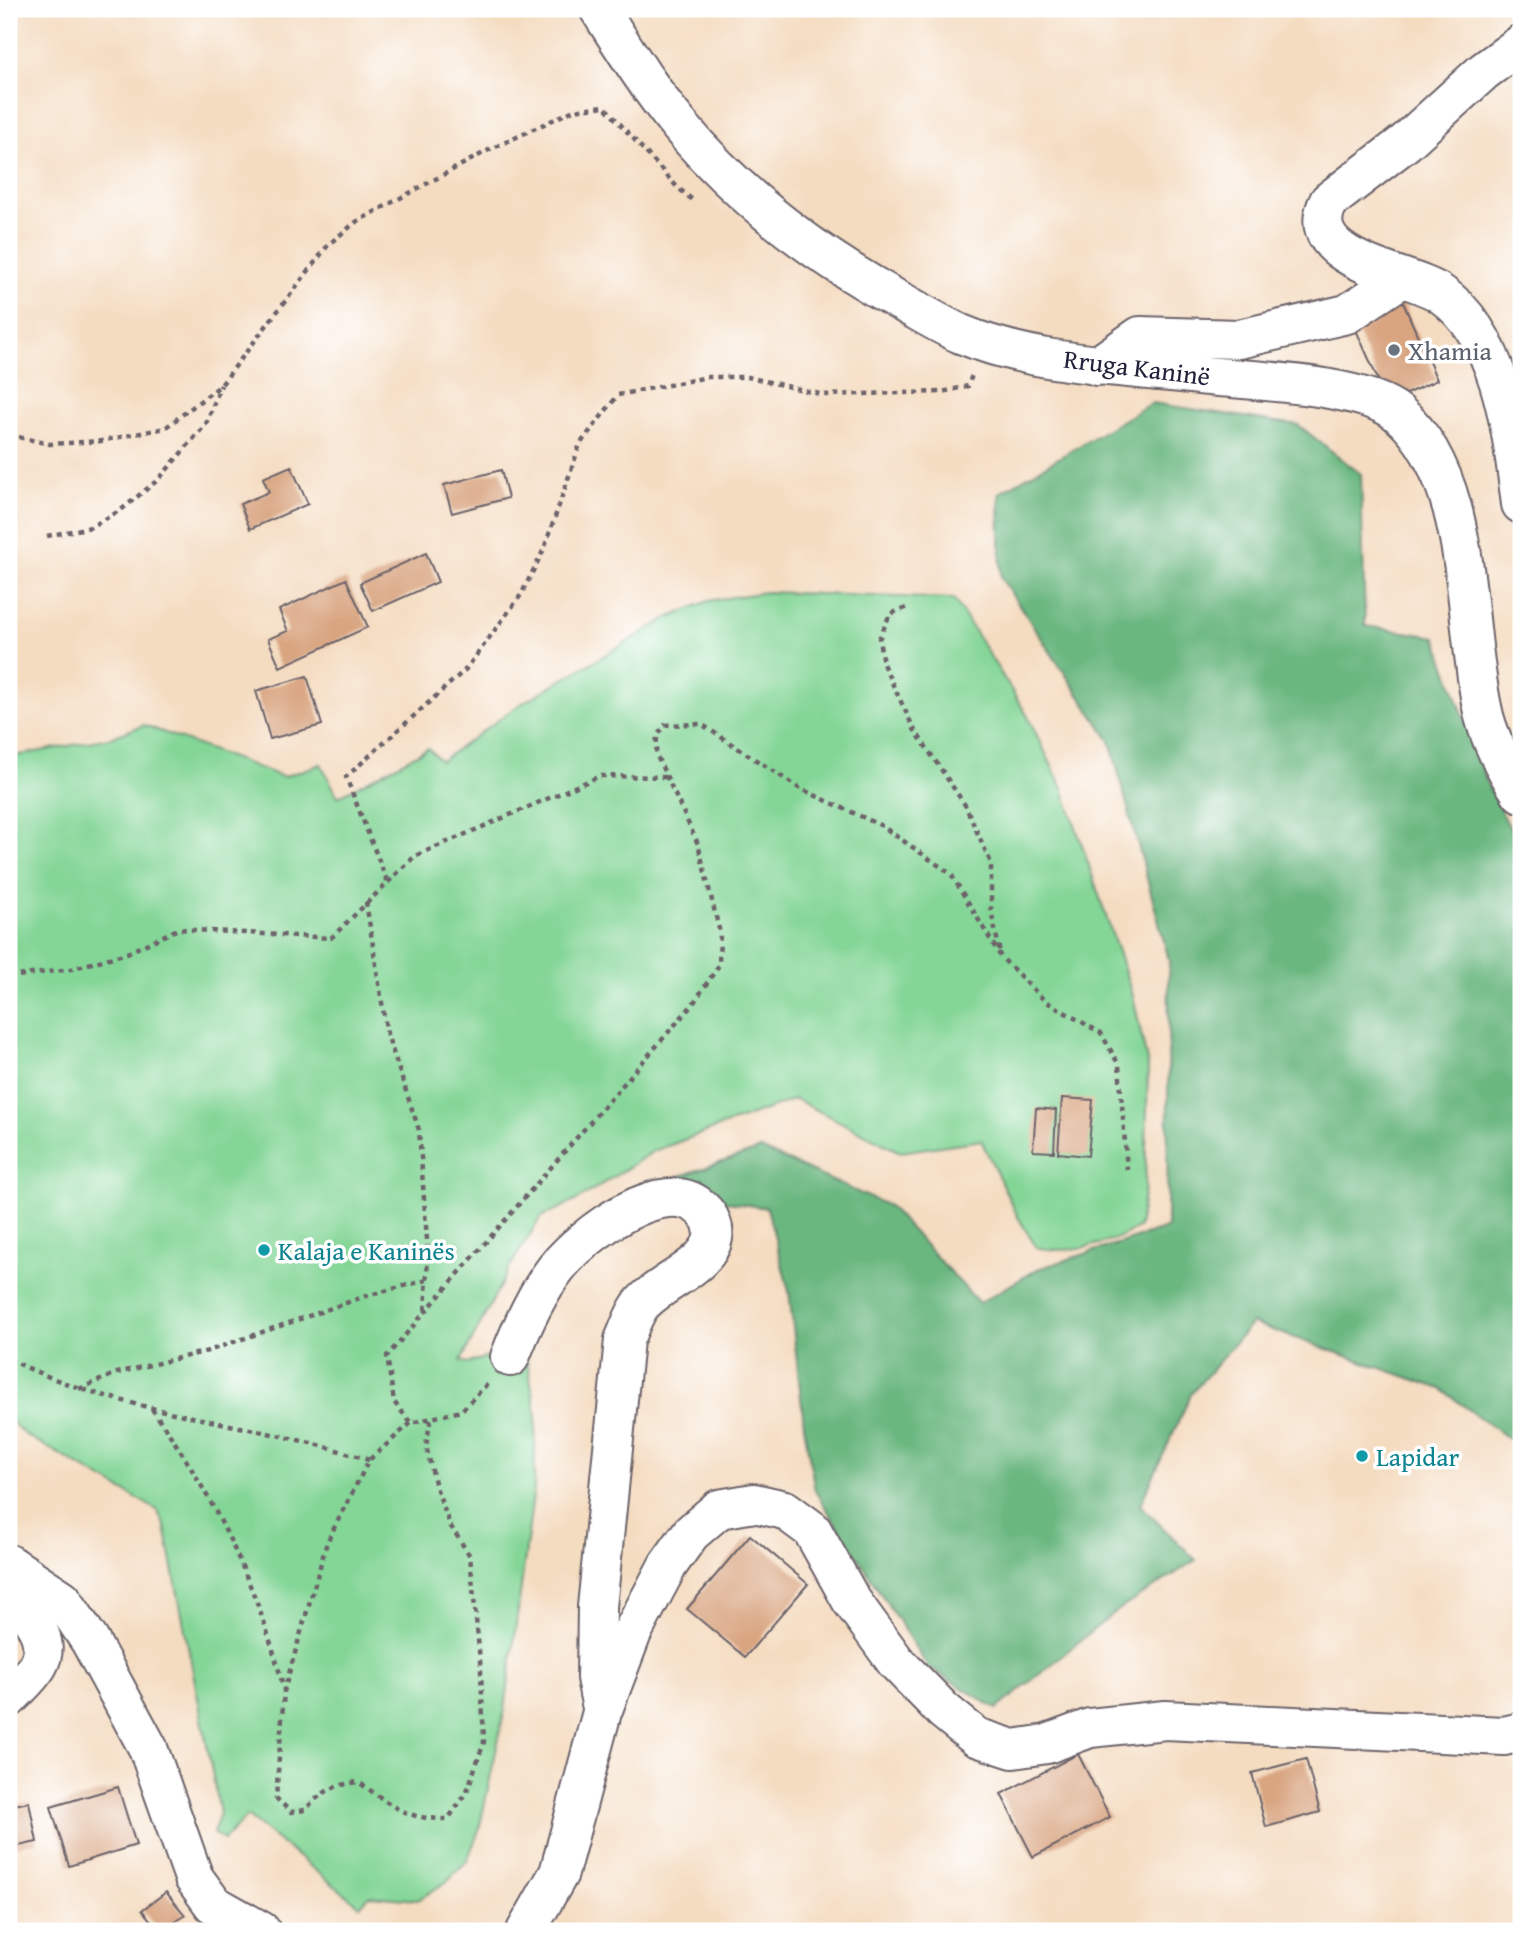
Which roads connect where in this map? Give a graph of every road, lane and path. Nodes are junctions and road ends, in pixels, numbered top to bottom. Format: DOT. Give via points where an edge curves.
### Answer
graph roads {
  1 [pos="599,9"];
  2 [pos="1521,44"];
  3 [pos="698,204"];
  4 [pos="1402,278"];
  5 [pos="1097,366"];
  6 [pos="221,385"];
  7 [pos="942,392"];
  8 [pos="9,435"];
  9 [pos="1521,504"];
  10 [pos="47,536"];
  11 [pos="906,608"];
  12 [pos="668,777"];
  13 [pos="1521,793"];
  14 [pos="387,881"];
  15 [pos="366,902"];
  16 [pos="1001,957"];
  17 [pos="9,977"];
  18 [pos="1127,1170"];
  19 [pos="427,1280"];
  20 [pos="425,1313"];
  21 [pos="510,1357"];
  22 [pos="9,1359"];
  23 [pos="79,1389"];
  24 [pos="152,1408"];
  25 [pos="431,1418"];
  26 [pos="411,1423"];
  27 [pos="369,1460"];
  28 [pos="9,1564"];
  29 [pos="9,1595"];
  30 [pos="284,1691"];
  31 [pos="9,1698"];
  32 [pos="602,1712"];
  33 [pos="1521,1732"];
  34 [pos="206,1918"];
  35 [pos="261,1931"];
  36 [pos="526,1931"];
  1 -- 5 [label="street, Rruga Kaninë" via="680,126 744,191 816,252 961,334"];
  2 -- 4 [label="street" via="1329,201 1322,214 1324,230 1335,247"];
  3 -- 6 [label="path" via="604,106 574,110 356,222 329,244"];
  4 -- 5 [label="street" via="1347,314 1239,339 1140,336"];
  4 -- 9 [label="street" via="1441,293 1469,323 1493,364 1506,405"];
  5 -- 13 [label="street, Rruga Kaninë" via="1350,392 1397,412 1428,449 1449,500 1465,559 1482,710"];
  6 -- 8 [label="path" via="165,428 101,441 50,444"];
  6 -- 10 [label="path" via="206,425 159,479 91,527"];
  7 -- 14 [label="path" via="824,395 748,377 708,377 618,395 580,444 548,539 521,595 466,669 346,777"];
  11 -- 16 [label="path" via="890,614 879,639 883,664 914,729 965,805 991,863 991,910"];
  12 -- 14 [label="path" via="600,776 415,856"];
  12 -- 16 [label="path" via="656,754 657,736 665,725 701,724 799,788 882,826 951,874"];
  12 -- 20 [label="path" via="698,844 720,933 719,965 692,1004"];
  14 -- 15 [label="path"];
  15 -- 17 [label="path" via="331,938 178,929 127,953 71,970"];
  15 -- 19 [label="path" via="387,1034 419,1130"];
  16 -- 18 [label="path" via="1045,1001 1101,1034 1107,1044 1119,1065"];
  19 -- 20 [label="path"];
  19 -- 23 [label="path" via="366,1296 208,1351 117,1373"];
  20 -- 26 [label="path" via="387,1356 394,1402"];
  21 -- 25 [label="path" via="461,1411"];
  21 -- 32 [label="street" via="526,1317 557,1267 591,1233 638,1206 668,1198 694,1200 710,1216 713,1237 704,1256 641,1306 624,1340 597,1607 596,1678"];
  22 -- 23 [label="path"];
  23 -- 24 [label="path"];
  24 -- 27 [label="path" via="323,1444"];
  24 -- 30 [label="path" via="190,1462 227,1530 272,1642"];
  25 -- 26 [label="path"];
  25 -- 30 [label="path" via="426,1446 429,1460 450,1525 470,1556 475,1607 484,1742 466,1794 448,1819 421,1819 396,1811 358,1782 337,1784 318,1795 304,1811 290,1812 276,1798"];
  26 -- 27 [label="path"];
  27 -- 30 [label="path" via="327,1542"];
  28 -- 34 [label="street" via="62,1599 90,1641 148,1748"];
  29 -- 31 [label="street" via="38,1628 43,1648 38,1665"];
  32 -- 33 [label="street" via="632,1633 668,1565 691,1533 719,1509 754,1503 785,1510 812,1530 851,1600 896,1662 976,1737 1013,1749 1047,1744 1090,1728 1165,1720 1491,1735"];
  32 -- 36 [label="street" via="559,1873"];
  34 -- 35 [label="street"];
}
